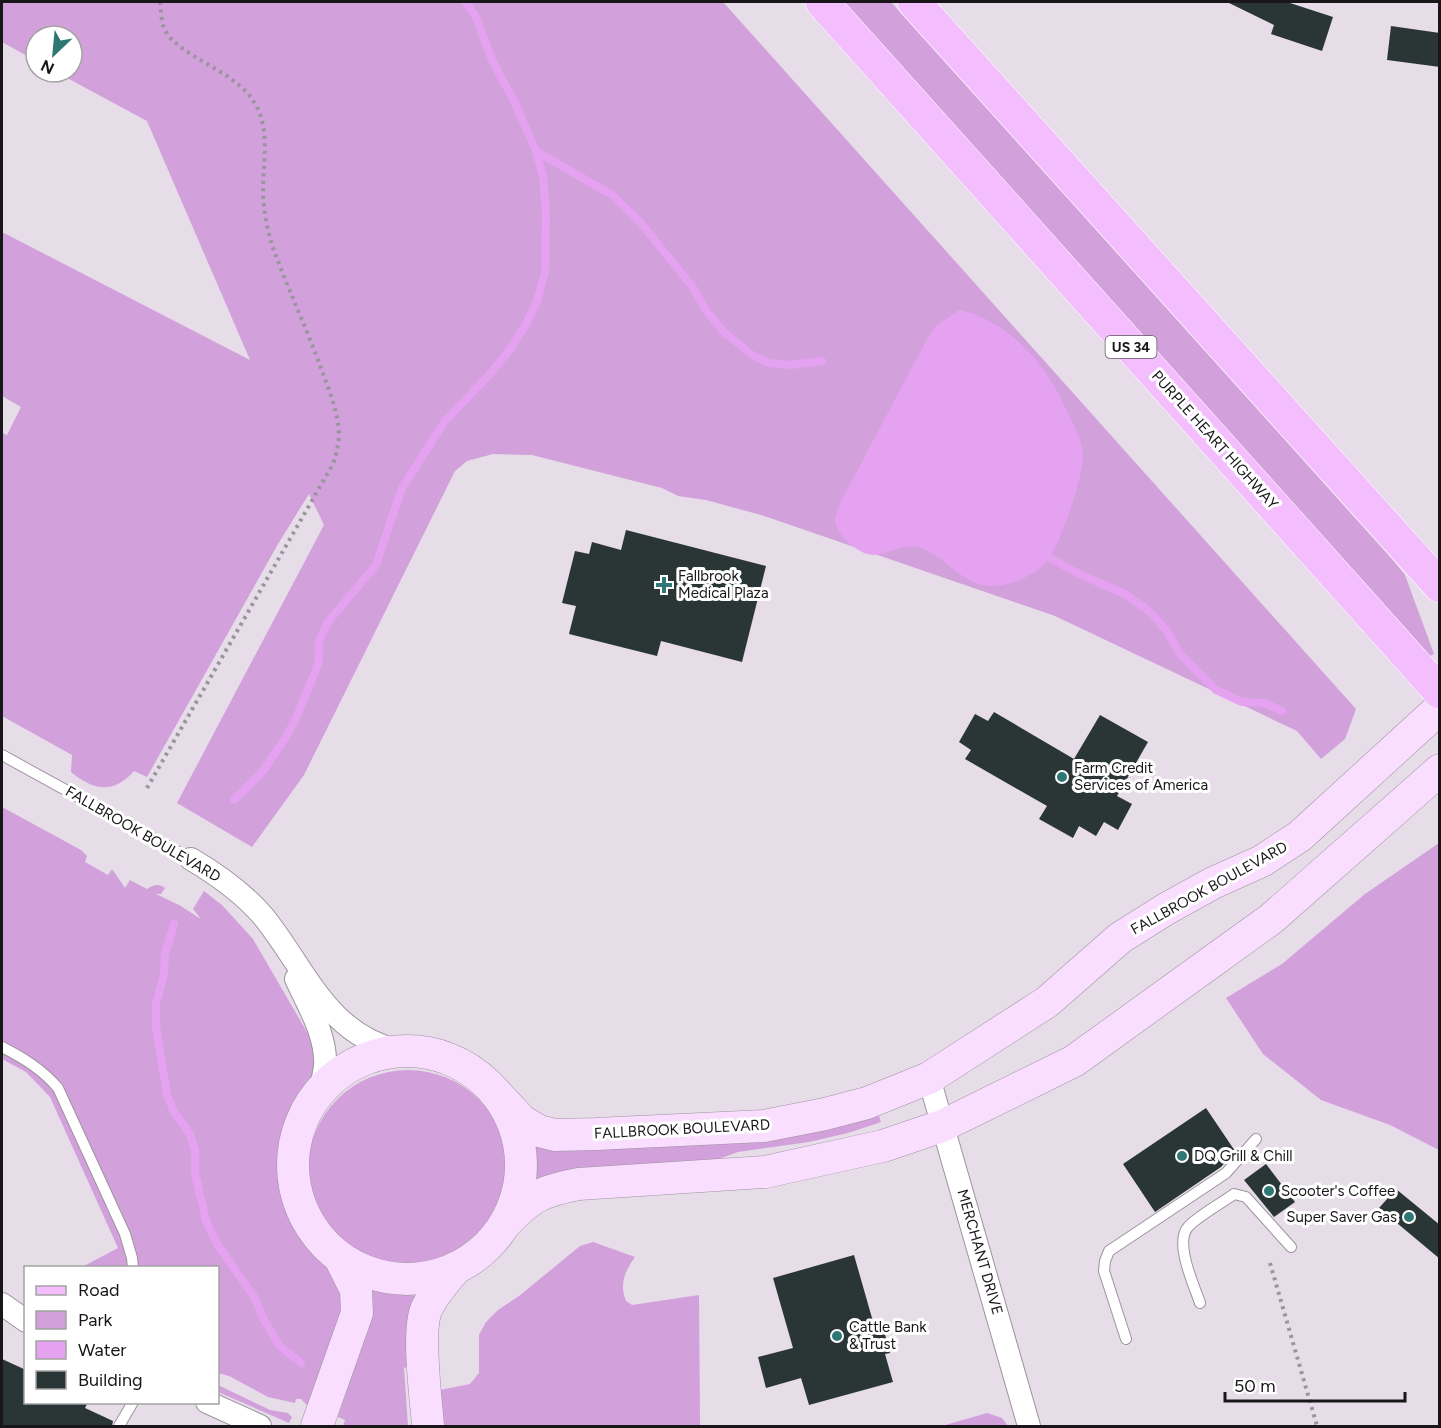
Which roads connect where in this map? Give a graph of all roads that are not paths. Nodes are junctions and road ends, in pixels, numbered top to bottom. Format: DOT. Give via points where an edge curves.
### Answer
graph roads {
  1 [pos="822,2"];
  2 [pos="914,2"];
  3 [pos="1440,586"];
  4 [pos="1440,692"];
  5 [pos="1440,708"];
  6 [pos="2,755"];
  7 [pos="1440,770"];
  8 [pos="191,859"];
  9 [pos="272,928"];
  10 [pos="2,1047"];
  11 [pos="399,1051"];
  12 [pos="929,1078"];
  13 [pos="321,1090"];
  14 [pos="494,1091"];
  15 [pos="942,1126"];
  16 [pos="1256,1139"];
  17 [pos="504,1225"];
  18 [pos="1291,1246"];
  19 [pos="340,1258"];
  20 [pos="133,1266"];
  21 [pos="456,1269"];
  22 [pos="1200,1303"];
  23 [pos="2,1304"];
  24 [pos="24,1320"];
  25 [pos="1125,1340"];
  26 [pos="132,1404"];
  27 [pos="211,1404"];
  28 [pos="119,1426"];
  29 [pos="260,1426"];
  30 [pos="317,1426"];
  31 [pos="428,1426"];
  32 [pos="1029,1426"];
  1 -- 4 [label="main road, PURPLE HEART HIGHWAY / US 34"];
  2 -- 3 [label="main road"];
  5 -- 12 [label="street, FALLBROOK BOULEVARD" via="1300,836 1262,861 1213,883 1120,938 1047,1002"];
  6 -- 8 [label="lane, FALLBROOK BOULEVARD"];
  7 -- 15 [label="street" via="1271,919 1203,969 1074,1061"];
  8 -- 9 [label="street, FALLBROOK BOULEVARD" via="226,881"];
  9 -- 11 [label="street, FALLBROOK BOULEVARD" via="342,1023 370,1042"];
  9 -- 13 [label="street, FALLBROOK BOULEVARD" via="320,1034 325,1066"];
  10 -- 20 [label="lane" via="34,1064 58,1088 125,1234"];
  11 -- 13 [label="street" via="377,1054 356,1063"];
  11 -- 14 [label="street" via="441,1056 478,1076"];
  12 -- 14 [label="street, FALLBROOK BOULEVARD" via="867,1103 764,1126 596,1134 555,1135 539,1131 522,1121"];
  12 -- 15 [label="street, MERCHANT DRIVE"];
  13 -- 19 [label="street" via="299,1125 292,1167 301,1208 311,1227"];
  14 -- 17 [label="street" via="514,1126 520,1156 519,1187"];
  15 -- 17 [label="street" via="884,1146 765,1172 555,1188 523,1204"];
  15 -- 32 [label="street, MERCHANT DRIVE"];
  16 -- 25 [label="lane" via="1226,1173 1109,1251 1104,1271"];
  17 -- 21 [label="street" via="491,1243"];
  18 -- 22 [label="lane" via="1246,1197 1234,1194 1187,1228 1182,1242"];
  19 -- 21 [label="street" via="357,1268 397,1279 437,1276"];
  19 -- 30 [label="street" via="356,1290 357,1313"];
  21 -- 31 [label="street" via="425,1312 422,1331"];
  23 -- 24 [label="street"];
  26 -- 28 [label="lane"];
  27 -- 29 [label="street"];
}
